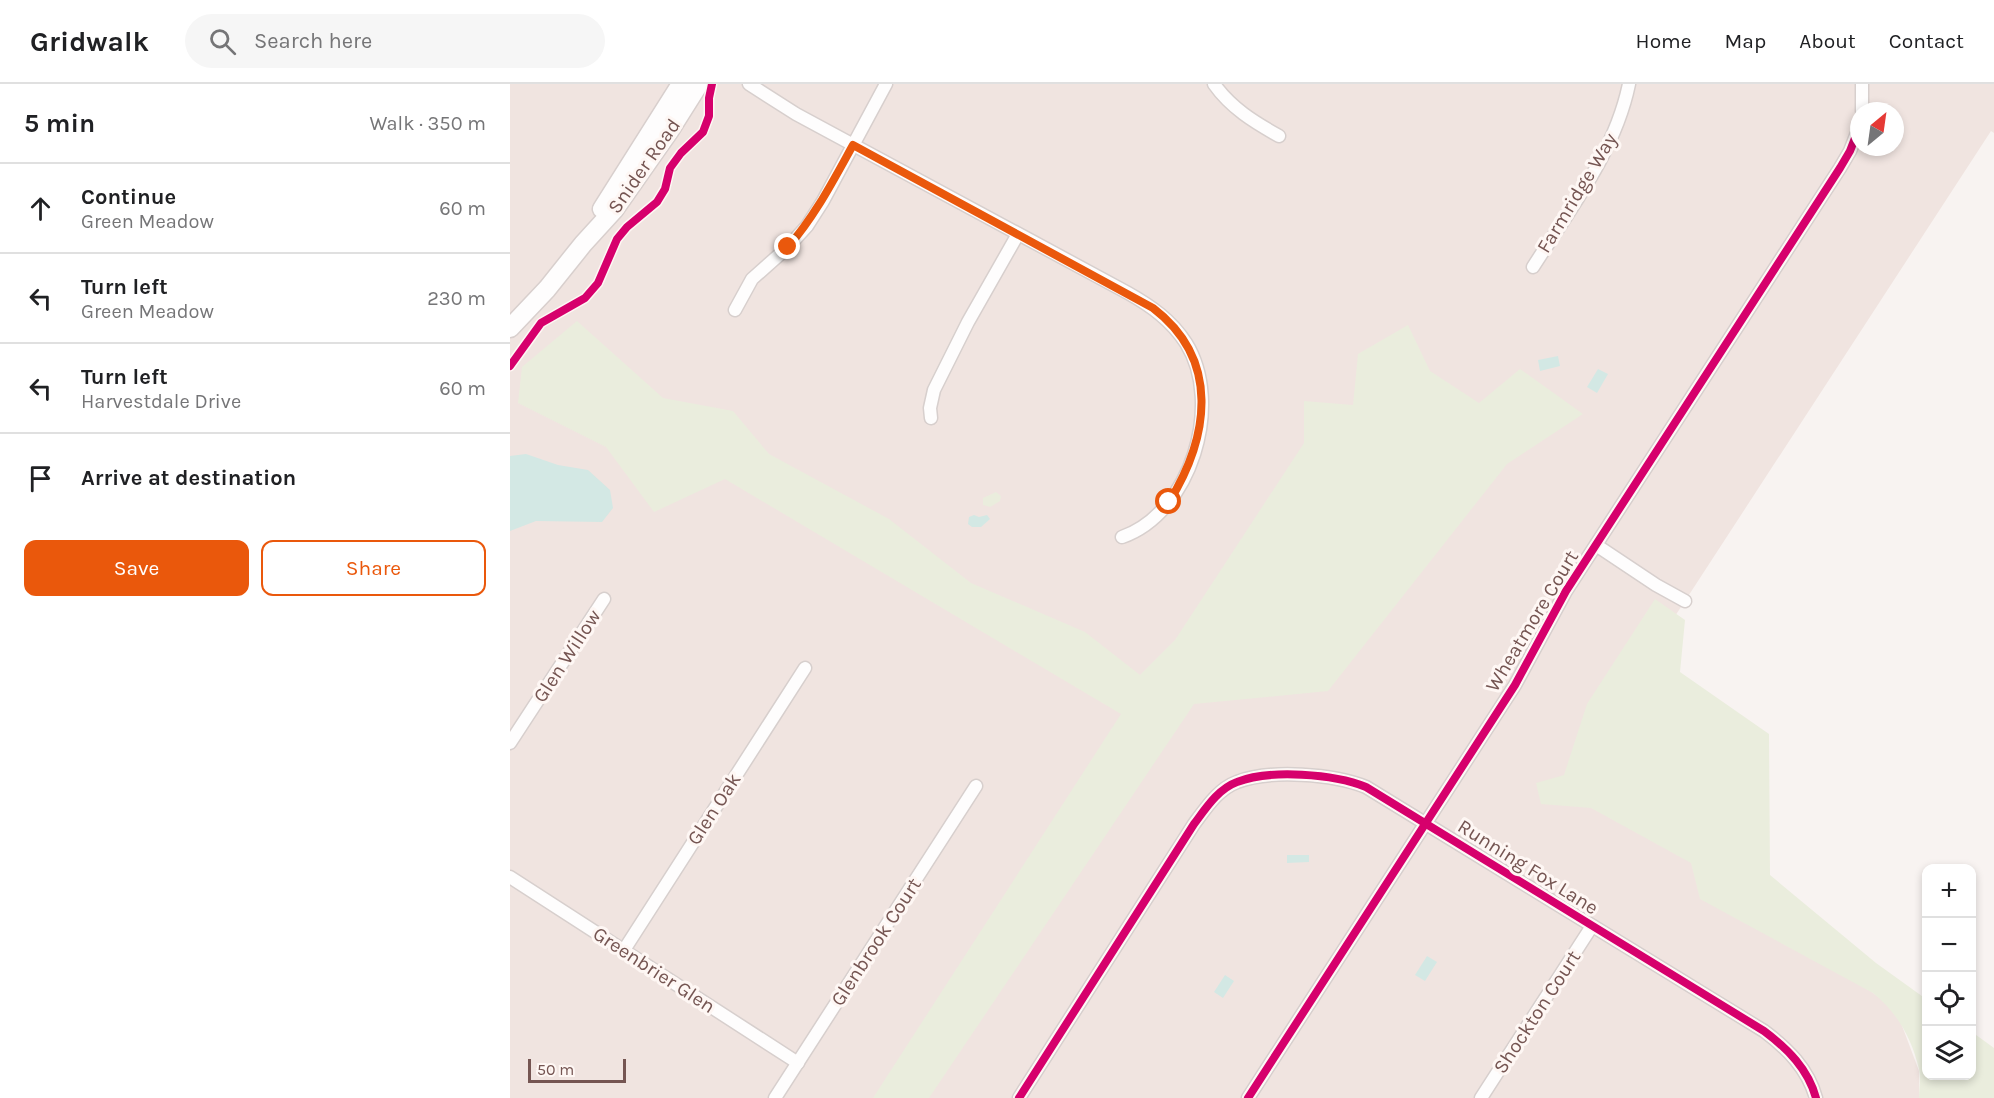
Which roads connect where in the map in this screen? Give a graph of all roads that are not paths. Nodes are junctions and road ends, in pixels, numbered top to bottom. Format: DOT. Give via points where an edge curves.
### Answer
graph roads {
  1 [pos="681,84"];
  2 [pos="699,84"];
  3 [pos="749,84"];
  4 [pos="886,84"];
  5 [pos="1214,84"];
  6 [pos="1629,84"];
  7 [pos="1862,84"];
  8 [pos="1862,102"];
  9 [pos="1279,136"];
  10 [pos="853,145"];
  11 [pos="1850,151"];
  12 [pos="1018,234"];
  13 [pos="583,244"];
  14 [pos="1533,267"];
  15 [pos="735,310"];
  16 [pos="510,328"];
  17 [pos="931,418"];
  18 [pos="1122,537"];
  19 [pos="1596,545"];
  20 [pos="604,599"];
  21 [pos="1685,601"];
  22 [pos="805,668"];
  23 [pos="510,743"];
  24 [pos="976,786"];
  25 [pos="1426,823"];
  26 [pos="510,877"];
  27 [pos="1592,926"];
  28 [pos="624,950"];
  29 [pos="798,1063"];
  30 [pos="775,1098"];
  31 [pos="1018,1098"];
  32 [pos="1248,1098"];
  33 [pos="1481,1098"];
  34 [pos="1816,1098"];
  1 -- 13 [label="street, Snider Road" via="610,194"];
  2 -- 13 [label="street, Snider Road" via="614,210"];
  3 -- 10 [label="street"];
  4 -- 10 [label="street"];
  5 -- 9 [label="street" via="1246,117"];
  6 -- 14 [label="street, Farmridge Way" via="1606,151"];
  7 -- 8 [label="street"];
  10 -- 12 [label="street"];
  10 -- 15 [label="street" via="807,225 752,279"];
  11 -- 19 [label="street, Wheatmore Court"];
  12 -- 17 [label="street" via="934,390"];
  12 -- 18 [label="street" via="1153,308 1175,328 1195,362 1203,411 1191,459 1163,510 1149,524"];
  13 -- 16 [label="street, Snider Road"];
  19 -- 21 [label="street"];
  19 -- 25 [label="street, Wheatmore Court" via="1546,625 1515,685"];
  20 -- 23 [label="street, Glen Willow"];
  22 -- 28 [label="street, Glen Oak"];
  24 -- 29 [label="street, Glenbrook Court"];
  25 -- 27 [label="street, Running Fox Lane"];
  25 -- 31 [label="street, Running Fox Lane" via="1366,787 1330,776 1269,776 1237,782 1215,796"];
  25 -- 32 [label="street, Wheatmore Court"];
  26 -- 28 [label="street, Greenbrier Glen"];
  27 -- 33 [label="street, Shockton Court"];
  27 -- 34 [label="street, Running Fox Lane" via="1779,1042 1805,1071"];
  28 -- 29 [label="street, Greenbrier Glen"];
  29 -- 30 [label="street, Glenbrook Court"];
}
